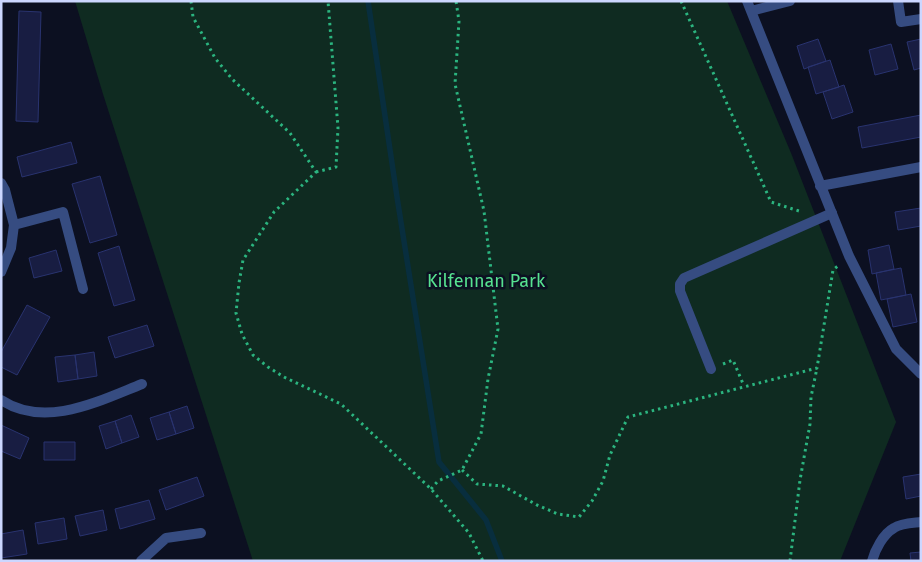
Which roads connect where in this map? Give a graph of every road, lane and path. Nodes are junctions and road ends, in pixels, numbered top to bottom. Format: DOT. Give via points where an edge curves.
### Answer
graph roads {
  1 [pos="191,1"];
  2 [pos="328,1"];
  3 [pos="456,1"];
  4 [pos="681,1"];
  5 [pos="790,1"];
  6 [pos="898,1"];
  7 [pos="749,6"];
  8 [pos="921,19"];
  9 [pos="921,167"];
  10 [pos="316,172"];
  11 [pos="1,183"];
  12 [pos="820,186"];
  13 [pos="832,213"];
  14 [pos="810,222"];
  15 [pos="14,225"];
  16 [pos="849,256"];
  17 [pos="1,272"];
  18 [pos="83,289"];
  19 [pos="817,368"];
  20 [pos="711,369"];
  21 [pos="921,374"];
  22 [pos="142,384"];
  23 [pos="744,386"];
  24 [pos="1,400"];
  25 [pos="462,470"];
  26 [pos="431,489"];
  27 [pos="921,522"];
  28 [pos="201,533"];
  29 [pos="141,561"];
  30 [pos="483,561"];
  31 [pos="790,561"];
  32 [pos="872,561"];
  1 -- 10 [label="path" via="193,17 215,58 244,91 290,133"];
  2 -- 10 [label="path" via="338,157 336,167"];
  3 -- 25 [label="path" via="459,21 455,84 484,211 498,329 481,434"];
  4 -- 14 [label="path" via="771,202 805,214"];
  5 -- 7 [label="street"];
  6 -- 8 [label="street" via="901,22"];
  7 -- 12 [label="street"];
  9 -- 12 [label="street"];
  10 -- 26 [label="path" via="274,212 243,260 236,313 242,334 253,355 284,377 341,404"];
  11 -- 15 [label="street"];
  12 -- 13 [label="street"];
  13 -- 14 [label="street"];
  13 -- 16 [label="street"];
  14 -- 20 [label="street" via="684,278 680,291"];
  15 -- 17 [label="street" via="11,248"];
  15 -- 18 [label="street" via="63,212"];
  16 -- 19 [label="path" via="833,270"];
  16 -- 21 [label="street" via="896,350"];
  19 -- 23 [label="path"];
  19 -- 31 [label="path" via="810,397 810,424"];
  20 -- 23 [label="path" via="733,360"];
  22 -- 24 [label="street" via="83,407 55,412 33,411"];
  23 -- 25 [label="path" via="628,417 610,455 603,481 579,517 558,514 503,486 477,484"];
  25 -- 26 [label="path" via="438,481"];
  26 -- 30 [label="path" via="469,533"];
  27 -- 32 [label="street" via="893,528 880,543"];
  28 -- 29 [label="street" via="166,538"];
}
